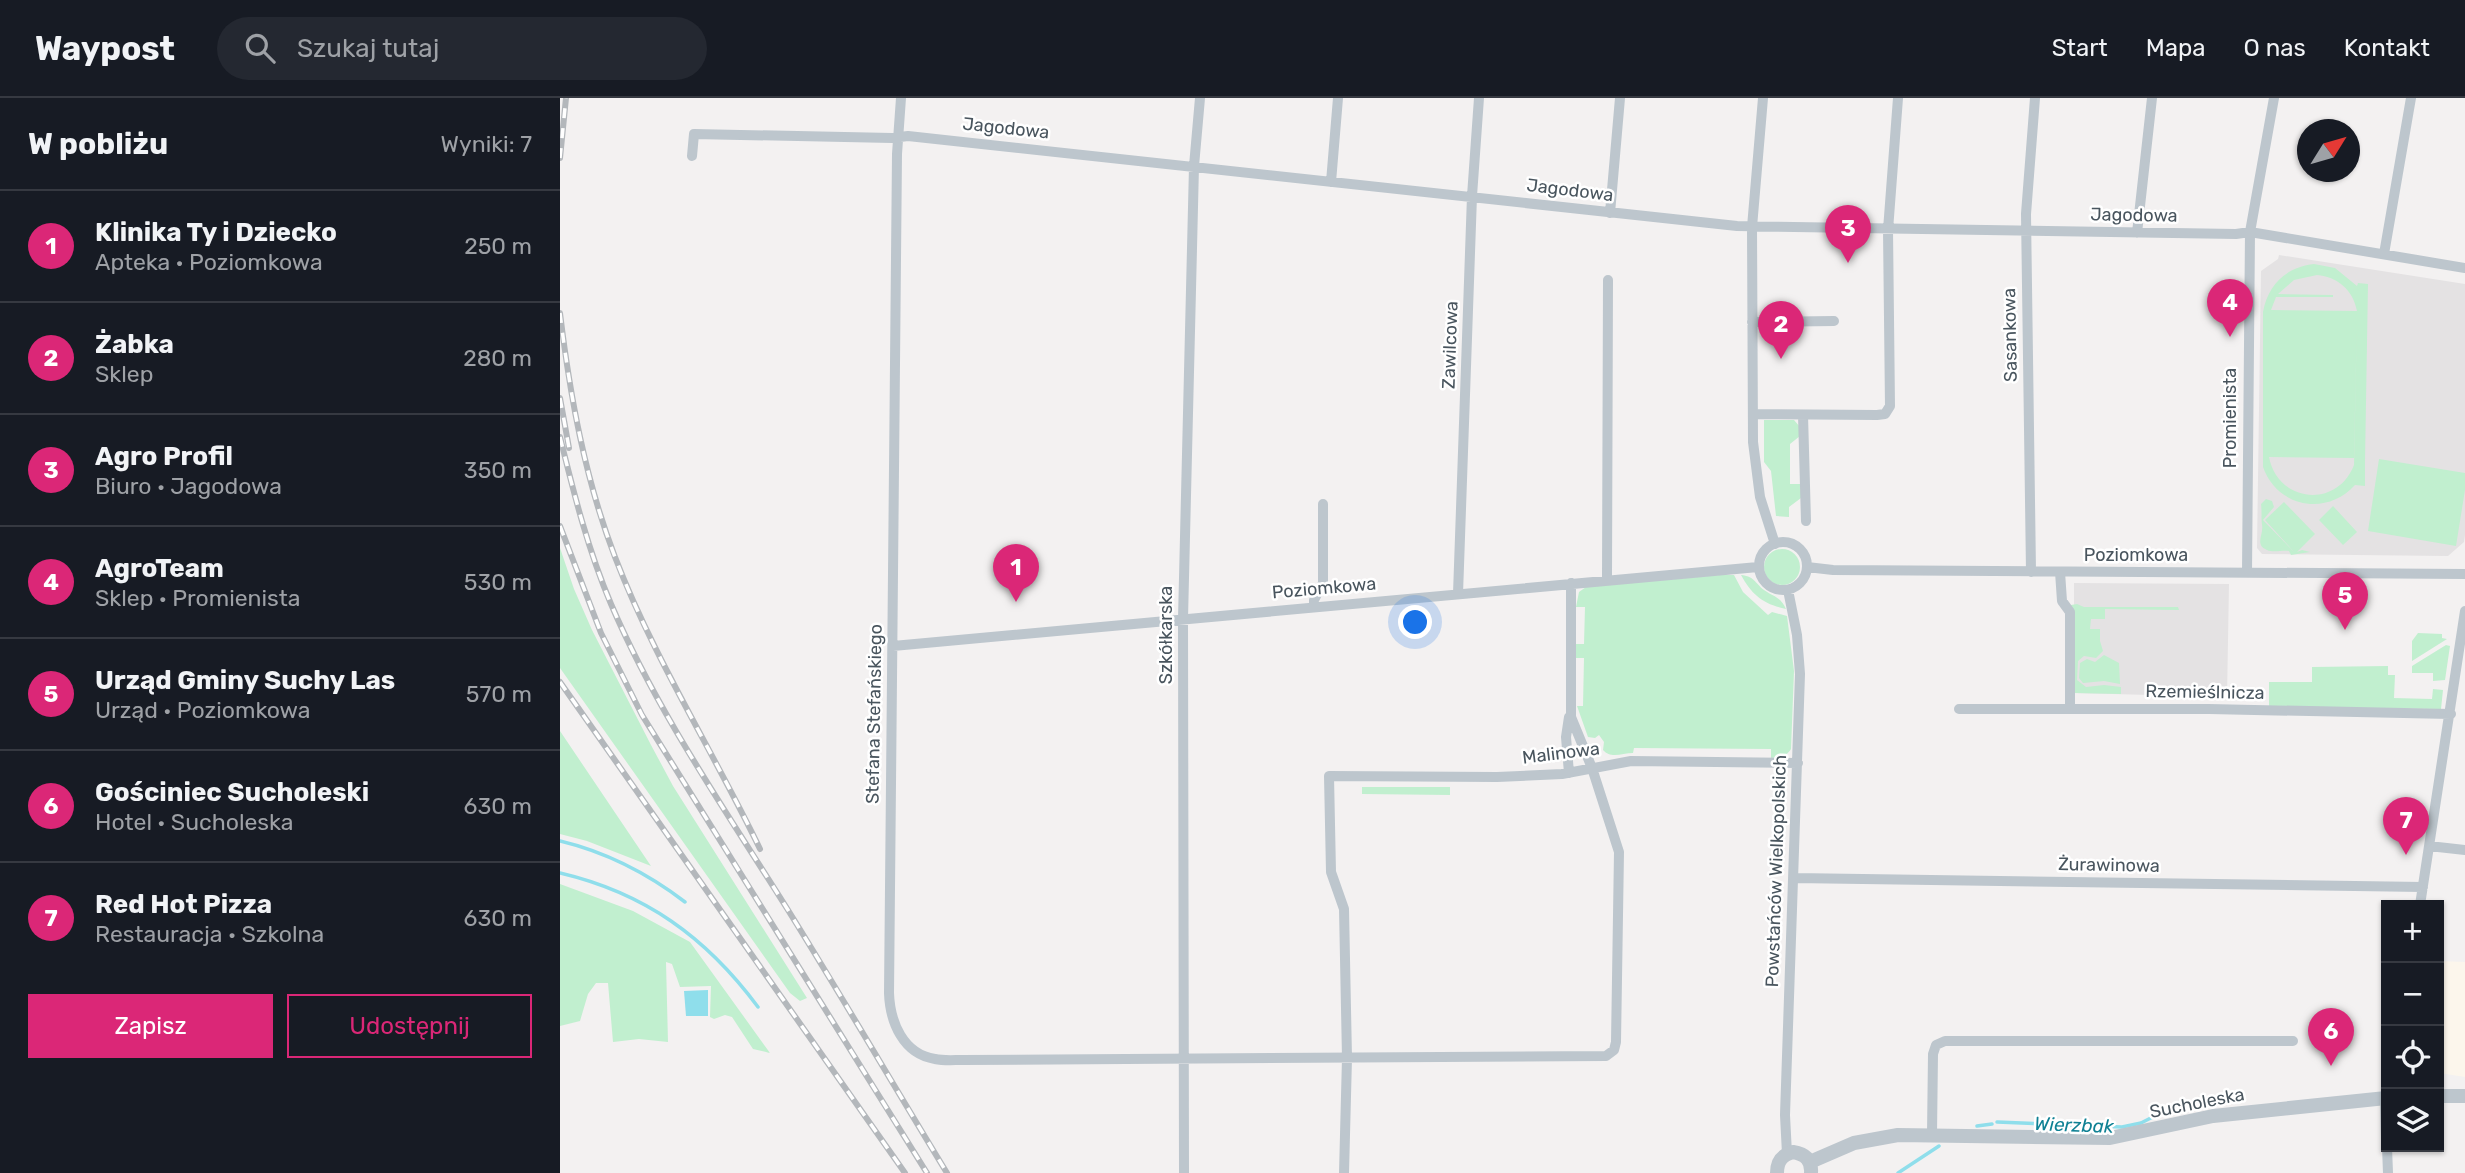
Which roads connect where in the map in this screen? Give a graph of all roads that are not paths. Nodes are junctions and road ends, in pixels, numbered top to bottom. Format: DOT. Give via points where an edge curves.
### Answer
graph roads {
  1 [pos="901,98"];
  2 [pos="1200,98"];
  3 [pos="1338,98"];
  4 [pos="1479,98"];
  5 [pos="1620,98"];
  6 [pos="1763,98"];
  7 [pos="1898,98"];
  8 [pos="2035,98"];
  9 [pos="2152,98"];
  10 [pos="2274,98"];
  11 [pos="2411,98"];
  12 [pos="898,136"];
  13 [pos="692,156"];
  14 [pos="1194,166"];
  15 [pos="1331,182"];
  16 [pos="1472,196"];
  17 [pos="1610,213"];
  18 [pos="1752,227"];
  19 [pos="1888,230"];
  20 [pos="2026,231"];
  21 [pos="2250,232"];
  22 [pos="2137,233"];
  23 [pos="2384,254"];
  24 [pos="2465,268"];
  25 [pos="1608,280"];
  26 [pos="1834,321"];
  27 [pos="1752,322"];
  28 [pos="1753,414"];
  29 [pos="1803,415"];
  30 [pos="1323,503"];
  31 [pos="1806,521"];
  32 [pos="1775,544"];
  33 [pos="1758,567"];
  34 [pos="1807,567"];
  35 [pos="2031,572"];
  36 [pos="2060,572"];
  37 [pos="2247,573"];
  38 [pos="2465,574"];
  39 [pos="1607,580"];
  40 [pos="1323,583"];
  41 [pos="1571,583"];
  42 [pos="1788,590"];
  43 [pos="1458,594"];
  44 [pos="1333,605"];
  45 [pos="1314,607"];
  46 [pos="2465,611"];
  47 [pos="1182,618"];
  48 [pos="893,646"];
  49 [pos="1570,707"];
  50 [pos="2070,708"];
  51 [pos="1959,709"];
  52 [pos="2451,714"];
  53 [pos="1798,763"];
  54 [pos="1592,768"];
  55 [pos="1569,773"];
  56 [pos="2430,846"];
  57 [pos="2465,850"];
  58 [pos="1794,878"];
  59 [pos="2423,887"];
  60 [pos="2421,900"];
  61 [pos="2293,1041"];
  62 [pos="1347,1058"];
  63 [pos="1184,1059"];
  64 [pos="2444,1096"];
  65 [pos="2465,1096"];
  66 [pos="2381,1099"];
  67 [pos="1933,1134"];
  68 [pos="2386,1152"];
  69 [pos="1787,1154"];
  70 [pos="1811,1168"];
  71 [pos="1184,1173"];
  72 [pos="1344,1173"];
  73 [pos="1777,1173"];
  74 [pos="2388,1173"];
  1 -- 12 [label="street, Stefana Stefańskiego"];
  2 -- 14 [label="street, Szkółkarska"];
  3 -- 15 [label="street"];
  4 -- 16 [label="street, Zawilcowa"];
  5 -- 17 [label="street"];
  6 -- 18 [label="street"];
  7 -- 19 [label="street"];
  8 -- 20 [label="street, Sasankowa"];
  9 -- 22 [label="street"];
  10 -- 21 [label="street, Promienista"];
  11 -- 23 [label="street"];
  12 -- 13 [label="street, Jagodowa" via="694,134"];
  12 -- 14 [label="street, Jagodowa"];
  12 -- 48 [label="street, Stefana Stefańskiego"];
  14 -- 15 [label="street, Jagodowa"];
  14 -- 47 [label="street, Szkółkarska"];
  15 -- 16 [label="street, Jagodowa"];
  16 -- 17 [label="street, Jagodowa"];
  16 -- 43 [label="street, Zawilcowa"];
  17 -- 18 [label="street, Jagodowa"];
  18 -- 19 [label="street, Jagodowa"];
  18 -- 27 [label="street"];
  19 -- 20 [label="street, Jagodowa"];
  19 -- 29 [label="street" via="1890,406 1885,414 1877,415"];
  20 -- 22 [label="street, Jagodowa"];
  20 -- 35 [label="street, Sasankowa"];
  21 -- 22 [label="street, Jagodowa"];
  21 -- 23 [label="street, Jagodowa"];
  21 -- 37 [label="street, Promienista"];
  23 -- 24 [label="street, Jagodowa"];
  25 -- 39 [label="street"];
  26 -- 27 [label="street"];
  27 -- 28 [label="street"];
  28 -- 29 [label="street"];
  28 -- 32 [label="street" via="1757,481"];
  29 -- 31 [label="street"];
  30 -- 40 [label="street"];
  32 -- 33 [label="street" via="1765,550"];
  32 -- 34 [label="street" via="1797,547"];
  33 -- 39 [label="street, Poziomkowa"];
  33 -- 42 [label="street" via="1768,585"];
  34 -- 35 [label="street, Poziomkowa"];
  34 -- 42 [label="street" via="1799,584"];
  35 -- 36 [label="street, Poziomkowa"];
  36 -- 37 [label="street, Poziomkowa"];
  36 -- 50 [label="street" via="2062,601 2070,612"];
  37 -- 38 [label="street, Poziomkowa"];
  39 -- 41 [label="street, Poziomkowa"];
  40 -- 44 [label="street"];
  40 -- 45 [label="street"];
  41 -- 43 [label="street, Poziomkowa"];
  41 -- 49 [label="street"];
  42 -- 53 [label="street, Powstańców Wielkopolskich" via="1799,655"];
  43 -- 44 [label="street, Poziomkowa"];
  44 -- 45 [label="street, Poziomkowa"];
  45 -- 47 [label="street, Poziomkowa"];
  46 -- 52 [label="street"];
  47 -- 48 [label="street, Poziomkowa"];
  47 -- 63 [label="street, Szkółkarska"];
  48 -- 63 [label="street, Stefana Stefańskiego" via="889,993 900,1035 919,1054 935,1059"];
  49 -- 54 [label="street"];
  49 -- 55 [label="street" via="1566,737"];
  50 -- 51 [label="street, Rzemieślnicza"];
  50 -- 52 [label="street, Rzemieślnicza"];
  52 -- 56 [label="street"];
  53 -- 54 [label="street, Malinowa" via="1631,761"];
  53 -- 58 [label="street, Powstańców Wielkopolskich"];
  54 -- 55 [label="street, Malinowa"];
  54 -- 62 [label="street, Stefana Stefańskiego" via="1619,852 1614,1050 1606,1056"];
  55 -- 62 [label="street, Malinowa" via="1329,776 1331,872 1344,909"];
  56 -- 57 [label="street"];
  56 -- 59 [label="street"];
  58 -- 59 [label="street, Żurawinowa"];
  58 -- 69 [label="street, Powstańców Wielkopolskich"];
  59 -- 60 [label="street"];
  61 -- 67 [label="street" via="1945,1041 1936,1045 1933,1054"];
  62 -- 63 [label="street, Stefana Stefańskiego"];
  62 -- 72 [label="street"];
  63 -- 71 [label="street, Szkółkarska"];
  64 -- 65 [label="street"];
  66 -- 67 [label="street, Sucholeska" via="2213,1116 2110,1138"];
  67 -- 70 [label="street, Sucholeska" via="1871,1139 1842,1148"];
  68 -- 74 [label="street"];
  69 -- 70 [label="street" via="1800,1153"];
  69 -- 73 [label="street" via="1777,1165"];
}
